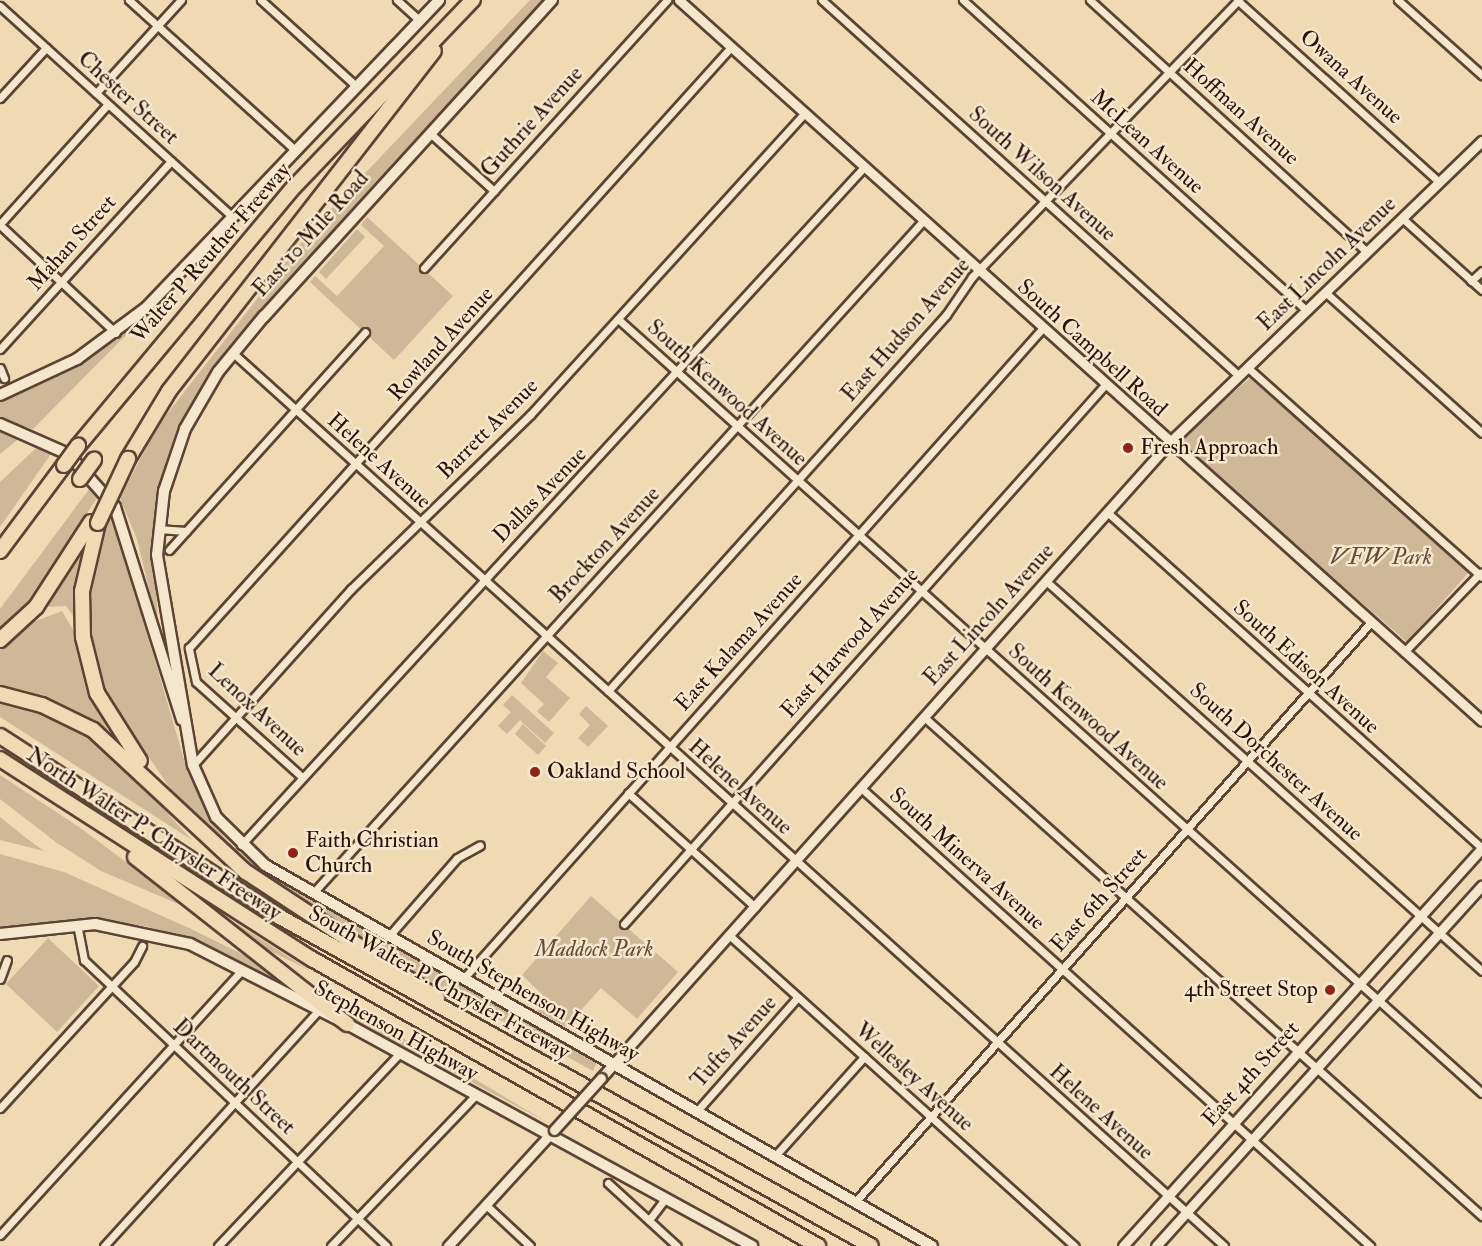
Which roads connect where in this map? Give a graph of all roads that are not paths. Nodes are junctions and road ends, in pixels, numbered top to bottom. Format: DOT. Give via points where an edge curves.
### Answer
graph roads {
  1 [pos="129,0"];
  2 [pos="181,0"];
  3 [pos="261,0"];
  4 [pos="397,0"];
  5 [pos="439,0"];
  6 [pos="473,0"];
  7 [pos="551,0"];
  8 [pos="667,0"];
  9 [pos="679,0"];
  10 [pos="822,0"];
  11 [pos="963,0"];
  12 [pos="1090,0"];
  13 [pos="1238,0"];
  14 [pos="1398,0"];
  15 [pos="0,6"];
  16 [pos="419,20"];
  17 [pos="158,25"];
  18 [pos="731,47"];
  19 [pos="46,48"];
  20 [pos="1170,73"];
  21 [pos="1482,75"];
  22 [pos="354,84"];
  23 [pos="96,93"];
  24 [pos="0,98"];
  25 [pos="108,104"];
  26 [pos="804,114"];
  27 [pos="431,134"];
  28 [pos="1111,134"];
  29 [pos="1480,145"];
  30 [pos="293,148"];
  31 [pos="171,161"];
  32 [pos="863,168"];
  33 [pos="1439,182"];
  34 [pos="494,191"];
  35 [pos="1046,202"];
  36 [pos="232,216"];
  37 [pos="1402,218"];
  38 [pos="922,222"];
  39 [pos="0,224"];
  40 [pos="1367,252"];
  41 [pos="424,268"];
  42 [pos="1482,271"];
  43 [pos="977,272"];
  44 [pos="1471,281"];
  45 [pos="61,282"];
  46 [pos="1482,290"];
  47 [pos="1325,292"];
  48 [pos="1306,310"];
  49 [pos="618,319"];
  50 [pos="1041,330"];
  51 [pos="365,332"];
  52 [pos="116,333"];
  53 [pos="0,349"];
  54 [pos="233,353"];
  55 [pos="1247,367"];
  56 [pos="0,368"];
  57 [pos="678,372"];
  58 [pos="1238,375"];
  59 [pos="4,378"];
  60 [pos="1104,386"];
  61 [pos="0,395"];
  62 [pos="296,410"];
  63 [pos="0,424"];
  64 [pos="738,427"];
  65 [pos="1482,433"];
  66 [pos="1169,443"];
  67 [pos="94,460"];
  68 [pos="356,464"];
  69 [pos="80,479"];
  70 [pos="797,480"];
  71 [pos="1107,512"];
  72 [pos="420,521"];
  73 [pos="95,522"];
  74 [pos="158,529"];
  75 [pos="186,531"];
  76 [pos="858,535"];
  77 [pos="169,550"];
  78 [pos="0,551"];
  79 [pos="1481,574"];
  80 [pos="483,579"];
  81 [pos="1046,581"];
  82 [pos="921,591"];
  83 [pos="1371,622"];
  84 [pos="546,635"];
  85 [pos="0,640"];
  86 [pos="985,649"];
  87 [pos="1404,652"];
  88 [pos="189,667"];
  89 [pos="608,691"];
  90 [pos="1308,692"];
  91 [pos="0,694"];
  92 [pos="924,717"];
  93 [pos="236,718"];
  94 [pos="182,720"];
  95 [pos="1482,721"];
  96 [pos="0,735"];
  97 [pos="669,747"];
  98 [pos="0,759"];
  99 [pos="1247,761"];
  100 [pos="193,765"];
  101 [pos="302,777"];
  102 [pos="861,788"];
  103 [pos="628,793"];
  104 [pos="168,799"];
  105 [pos="732,803"];
  106 [pos="82,814"];
  107 [pos="1186,829"];
  108 [pos="241,845"];
  109 [pos="480,845"];
  110 [pos="1482,848"];
  111 [pos="691,849"];
  112 [pos="796,861"];
  113 [pos="1482,885"];
  114 [pos="313,893"];
  115 [pos="1126,898"];
  116 [pos="754,907"];
  117 [pos="1420,915"];
  118 [pos="77,924"];
  119 [pos="624,924"];
  120 [pos="1439,932"];
  121 [pos="0,934"];
  122 [pos="388,936"];
  123 [pos="729,936"];
  124 [pos="142,946"];
  125 [pos="7,960"];
  126 [pos="1062,969"];
  127 [pos="242,970"];
  128 [pos="1482,971"];
  129 [pos="464,978"];
  130 [pos="0,979"];
  131 [pos="1359,983"];
  132 [pos="112,986"];
  133 [pos="798,997"];
  134 [pos="1377,1000"];
  135 [pos="318,1011"];
  136 [pos="347,1024"];
  137 [pos="479,1029"];
  138 [pos="997,1042"];
  139 [pos="174,1045"];
  140 [pos="1298,1051"];
  141 [pos="400,1053"];
  142 [pos="864,1057"];
  143 [pos="614,1064"];
  144 [pos="1316,1068"];
  145 [pos="1482,1093"];
  146 [pos="475,1096"];
  147 [pos="235,1103"];
  148 [pos="0,1108"];
  149 [pos="697,1111"];
  150 [pos="931,1116"];
  151 [pos="1234,1123"];
  152 [pos="551,1133"];
  153 [pos="1252,1139"];
  154 [pos="774,1157"];
  155 [pos="296,1160"];
  156 [pos="608,1183"];
  157 [pos="1168,1196"];
  158 [pos="664,1200"];
  159 [pos="855,1202"];
  160 [pos="486,1205"];
  161 [pos="1186,1212"];
  162 [pos="1482,1216"];
  163 [pos="357,1218"];
  164 [pos="649,1220"];
  165 [pos="843,1231"];
  166 [pos="0,1235"];
  167 [pos="104,1246"];
  168 [pos="218,1246"];
  169 [pos="331,1246"];
  170 [pos="386,1246"];
  171 [pos="448,1246"];
  172 [pos="530,1246"];
  173 [pos="677,1246"];
  174 [pos="752,1246"];
  175 [pos="818,1246"];
  176 [pos="871,1246"];
  177 [pos="876,1246"];
  178 [pos="932,1246"];
  179 [pos="1075,1246"];
  180 [pos="1123,1246"];
  181 [pos="1156,1246"];
  182 [pos="1224,1246"];
  183 [pos="1370,1246"];
  1 -- 17 [label="street"];
  2 -- 17 [label="street"];
  3 -- 22 [label="street"];
  4 -- 16 [label="street"];
  5 -- 16 [label="main road"];
  6 -- 73 [label="highway, bridge" via="169,391"];
  6 -- 78 [label="highway, Walter P Reuther Freeway, bridge" via="294,187 78,446"];
  7 -- 27 [label="main road, East 10 Mile Road"];
  8 -- 34 [label="street, Guthrie Avenue"];
  9 -- 18 [label="street, South Campbell Road"];
  10 -- 35 [label="street, South Wilson Avenue"];
  11 -- 28 [label="street, McLean Avenue"];
  12 -- 20 [label="street, Hoffman Avenue"];
  13 -- 20 [label="street, East Hudson Avenue"];
  13 -- 33 [label="street, Owana Avenue"];
  14 -- 21 [label="street"];
  15 -- 19 [label="street, Chester Street"];
  16 -- 22 [label="main road"];
  17 -- 23 [label="street"];
  17 -- 30 [label="street"];
  18 -- 26 [label="street, South Campbell Road"];
  18 -- 68 [label="street, Rowland Avenue"];
  19 -- 23 [label="street, Chester Street"];
  19 -- 24 [label="street"];
  20 -- 28 [label="street, East Hudson Avenue"];
  20 -- 40 [label="street, Hoffman Avenue"];
  22 -- 30 [label="main road"];
  23 -- 25 [label="street, Chester Street"];
  25 -- 31 [label="street, Chester Street"];
  25 -- 39 [label="street"];
  26 -- 32 [label="street, South Campbell Road"];
  26 -- 49 [label="street, Barrett Avenue"];
  27 -- 34 [label="street"];
  27 -- 54 [label="main road, East 10 Mile Road"];
  28 -- 35 [label="street, East Hudson Avenue"];
  28 -- 48 [label="street, McLean Avenue"];
  29 -- 33 [label="street, East Lincoln Avenue"];
  30 -- 36 [label="main road"];
  31 -- 36 [label="street, Chester Street"];
  31 -- 45 [label="street, Mahan Street"];
  32 -- 38 [label="street, South Campbell Road"];
  32 -- 57 [label="street, Dallas Avenue"];
  33 -- 37 [label="street, East Lincoln Avenue"];
  34 -- 41 [label="street, Guthrie Avenue"];
  35 -- 43 [label="street, East Hudson Avenue"];
  35 -- 58 [label="street, South Wilson Avenue"];
  36 -- 52 [label="main road"];
  37 -- 40 [label="street, East Lincoln Avenue"];
  37 -- 44 [label="street"];
  38 -- 43 [label="street, South Campbell Road"];
  38 -- 64 [label="street, Brockton Avenue"];
  39 -- 45 [label="street"];
  40 -- 47 [label="street, East Lincoln Avenue"];
  42 -- 44 [label="street"];
  43 -- 50 [label="street, South Campbell Road"];
  43 -- 70 [label="street, East Hudson Avenue" via="946,315"];
  44 -- 46 [label="street"];
  45 -- 52 [label="street"];
  45 -- 53 [label="street, Mahan Street"];
  47 -- 48 [label="street, East Lincoln Avenue"];
  47 -- 65 [label="street"];
  48 -- 55 [label="street, East Lincoln Avenue"];
  49 -- 57 [label="street, South Kenwood Avenue"];
  49 -- 72 [label="street, Barrett Avenue" via="530,415"];
  50 -- 60 [label="street, South Campbell Road"];
  50 -- 76 [label="street, East Kalama Avenue"];
  51 -- 62 [label="street"];
  52 -- 61 [label="main road" via="56,371"];
  54 -- 62 [label="street, Helene Avenue"];
  54 -- 74 [label="main road, East 10 Mile Road" via="182,438"];
  55 -- 58 [label="street, East Lincoln Avenue"];
  55 -- 79 [label="street"];
  56 -- 59 [label="street"];
  57 -- 64 [label="street, South Kenwood Avenue"];
  57 -- 80 [label="street, Dallas Avenue"];
  58 -- 66 [label="street, East Lincoln Avenue"];
  60 -- 66 [label="street, South Campbell Road"];
  60 -- 82 [label="street, East Harwood Avenue"];
  62 -- 68 [label="street, Helene Avenue"];
  62 -- 75 [label="street"];
  63 -- 94 [label="main road, South Stephenson Highway" via="68,454 115,507"];
  64 -- 70 [label="street, South Kenwood Avenue"];
  64 -- 84 [label="street, Brockton Avenue"];
  66 -- 71 [label="street, East Lincoln Avenue"];
  66 -- 83 [label="street, South Campbell Road"];
  67 -- 69 [label="highway, bridge"];
  68 -- 72 [label="street, Helene Avenue"];
  68 -- 88 [label="street, Rowland Avenue" via="189,648"];
  70 -- 76 [label="street, South Kenwood Avenue"];
  70 -- 89 [label="street, East Hudson Avenue"];
  71 -- 81 [label="street, East Lincoln Avenue"];
  71 -- 90 [label="street, South Edison Avenue"];
  72 -- 80 [label="street, Helene Avenue"];
  72 -- 93 [label="street, Barrett Avenue"];
  73 -- 85 [label="highway" via="42,600"];
  73 -- 104 [label="highway" via="82,591 87,660 109,717"];
  74 -- 75 [label="street"];
  74 -- 94 [label="main road, South Stephenson Highway" via="160,593"];
  75 -- 77 [label="street"];
  76 -- 82 [label="street, South Kenwood Avenue"];
  76 -- 97 [label="street, East Kalama Avenue"];
  79 -- 87 [label="street"];
  80 -- 84 [label="street, Helene Avenue"];
  80 -- 101 [label="street, Dallas Avenue"];
  81 -- 86 [label="street, East Lincoln Avenue"];
  81 -- 99 [label="street, South Dorchester Avenue"];
  82 -- 86 [label="street, South Kenwood Avenue"];
  82 -- 105 [label="street, East Harwood Avenue"];
  83 -- 87 [label="street, South Campbell Road"];
  83 -- 90 [label="street, East 6th Street"];
  84 -- 89 [label="street, Helene Avenue"];
  84 -- 114 [label="street, Brockton Avenue"];
  86 -- 92 [label="street, East Lincoln Avenue"];
  86 -- 107 [label="street, South Kenwood Avenue"];
  87 -- 95 [label="street, South Campbell Road"];
  88 -- 93 [label="street, Lenox Avenue" via="195,681"];
  89 -- 97 [label="street, Helene Avenue"];
  90 -- 99 [label="street, East 6th Street"];
  90 -- 110 [label="street, South Edison Avenue"];
  91 -- 104 [label="highway" via="42,705 93,730"];
  92 -- 102 [label="street, East Lincoln Avenue"];
  92 -- 115 [label="street"];
  93 -- 100 [label="street, Barrett Avenue"];
  93 -- 101 [label="street, Lenox Avenue"];
  94 -- 100 [label="main road, South Stephenson Highway"];
  96 -- 137 [label="highway, South Walter P. Chrysler Freeway" via="280,917"];
  97 -- 103 [label="street, East Kalama Avenue"];
  97 -- 105 [label="street, Helene Avenue"];
  98 -- 106 [label="highway, North Walter P. Chrysler Freeway"];
  99 -- 107 [label="street, East 6th Street"];
  99 -- 117 [label="street, South Dorchester Avenue"];
  100 -- 108 [label="main road, South Stephenson Highway" via="206,799"];
  101 -- 108 [label="street, Dallas Avenue"];
  102 -- 112 [label="street, East Lincoln Avenue"];
  102 -- 126 [label="street, South Minerva Avenue"];
  103 -- 111 [label="street"];
  103 -- 129 [label="street, East Kalama Avenue"];
  104 -- 137 [label="highway" via="246,872"];
  105 -- 111 [label="street, East Harwood Avenue"];
  105 -- 112 [label="street, Helene Avenue"];
  106 -- 136 [label="highway"];
  106 -- 175 [label="highway, North Walter P. Chrysler Freeway" via="312,959"];
  107 -- 115 [label="street, East 6th Street"];
  107 -- 131 [label="street, South Kenwood Avenue"];
  108 -- 114 [label="main road, South Stephenson Highway"];
  109 -- 122 [label="street" via="457,858"];
  110 -- 117 [label="street, East 4th Street"];
  111 -- 116 [label="street"];
  111 -- 119 [label="street, East Harwood Avenue"];
  112 -- 116 [label="street, East Lincoln Avenue"];
  112 -- 138 [label="street, Helene Avenue"];
  113 -- 120 [label="street, East 4th Street"];
  114 -- 122 [label="main road, South Stephenson Highway"];
  115 -- 126 [label="street, East 6th Street"];
  115 -- 140 [label="street"];
  116 -- 123 [label="street, East Lincoln Avenue"];
  117 -- 120 [label="street, South Dorchester Avenue"];
  117 -- 131 [label="street, East 4th Street"];
  118 -- 121 [label="main road, Stephenson Highway"];
  118 -- 127 [label="main road, Stephenson Highway" via="166,937"];
  118 -- 132 [label="street, Dartmouth Street" via="79,953"];
  120 -- 128 [label="street, South Dorchester Avenue"];
  120 -- 134 [label="street, East 4th Street"];
  122 -- 129 [label="main road, South Stephenson Highway"];
  123 -- 133 [label="street, Wellesley Avenue"];
  123 -- 143 [label="street, East Lincoln Avenue"];
  124 -- 132 [label="street"];
  125 -- 130 [label="street"];
  126 -- 138 [label="street, East 6th Street"];
  126 -- 151 [label="street, South Minerva Avenue"];
  127 -- 135 [label="main road, Stephenson Highway"];
  127 -- 139 [label="street"];
  129 -- 143 [label="main road, South Stephenson Highway"];
  131 -- 134 [label="street, South Kenwood Avenue"];
  131 -- 140 [label="street, East 4th Street"];
  132 -- 139 [label="street, Dartmouth Street"];
  132 -- 148 [label="street"];
  133 -- 142 [label="street, Wellesley Avenue"];
  133 -- 149 [label="street, Tufts Avenue"];
  134 -- 144 [label="street, East 4th Street"];
  134 -- 145 [label="street, South Kenwood Avenue"];
  135 -- 136 [label="main road, Stephenson Highway"];
  135 -- 147 [label="street"];
  136 -- 141 [label="main road, Stephenson Highway"];
  137 -- 165 [label="highway, South Walter P. Chrysler Freeway"];
  138 -- 150 [label="street, East 6th Street"];
  138 -- 157 [label="street, Helene Avenue"];
  139 -- 147 [label="street, Dartmouth Street"];
  139 -- 166 [label="street"];
  140 -- 144 [label="street"];
  140 -- 151 [label="street, East 4th Street"];
  141 -- 146 [label="main road, Stephenson Highway"];
  141 -- 155 [label="street"];
  142 -- 150 [label="street, Wellesley Avenue"];
  142 -- 154 [label="street"];
  143 -- 149 [label="main road, South Stephenson Highway"];
  143 -- 152 [label="street, East Lincoln Avenue, bridge"];
  144 -- 153 [label="street, East 4th Street"];
  144 -- 162 [label="street"];
  146 -- 152 [label="main road, Stephenson Highway"];
  146 -- 163 [label="street"];
  147 -- 155 [label="street, Dartmouth Street"];
  147 -- 167 [label="street"];
  149 -- 154 [label="main road, South Stephenson Highway"];
  150 -- 159 [label="street, East 6th Street"];
  150 -- 179 [label="street, Wellesley Avenue"];
  151 -- 153 [label="street, South Minerva Avenue"];
  151 -- 157 [label="street, East 4th Street"];
  152 -- 158 [label="main road, Stephenson Highway"];
  152 -- 160 [label="street, East Lincoln Avenue"];
  153 -- 161 [label="street, East 4th Street"];
  153 -- 183 [label="street, South Minerva Avenue"];
  154 -- 159 [label="main road, South Stephenson Highway"];
  155 -- 163 [label="street, Dartmouth Street"];
  155 -- 168 [label="street"];
  156 -- 164 [label="street"];
  157 -- 161 [label="street, Helene Avenue"];
  157 -- 180 [label="street, East 4th Street"];
  158 -- 164 [label="street"];
  158 -- 174 [label="main road, Stephenson Highway"];
  159 -- 178 [label="main road, South Stephenson Highway"];
  160 -- 171 [label="street, East Lincoln Avenue"];
  160 -- 172 [label="street"];
  161 -- 181 [label="street, East 4th Street"];
  161 -- 182 [label="street, Helene Avenue"];
  163 -- 169 [label="street"];
  163 -- 170 [label="street, Dartmouth Street"];
  164 -- 173 [label="street"];
  165 -- 176 [label="highway, South Walter P. Chrysler Freeway"];
  165 -- 177 [label="highway"];
}
